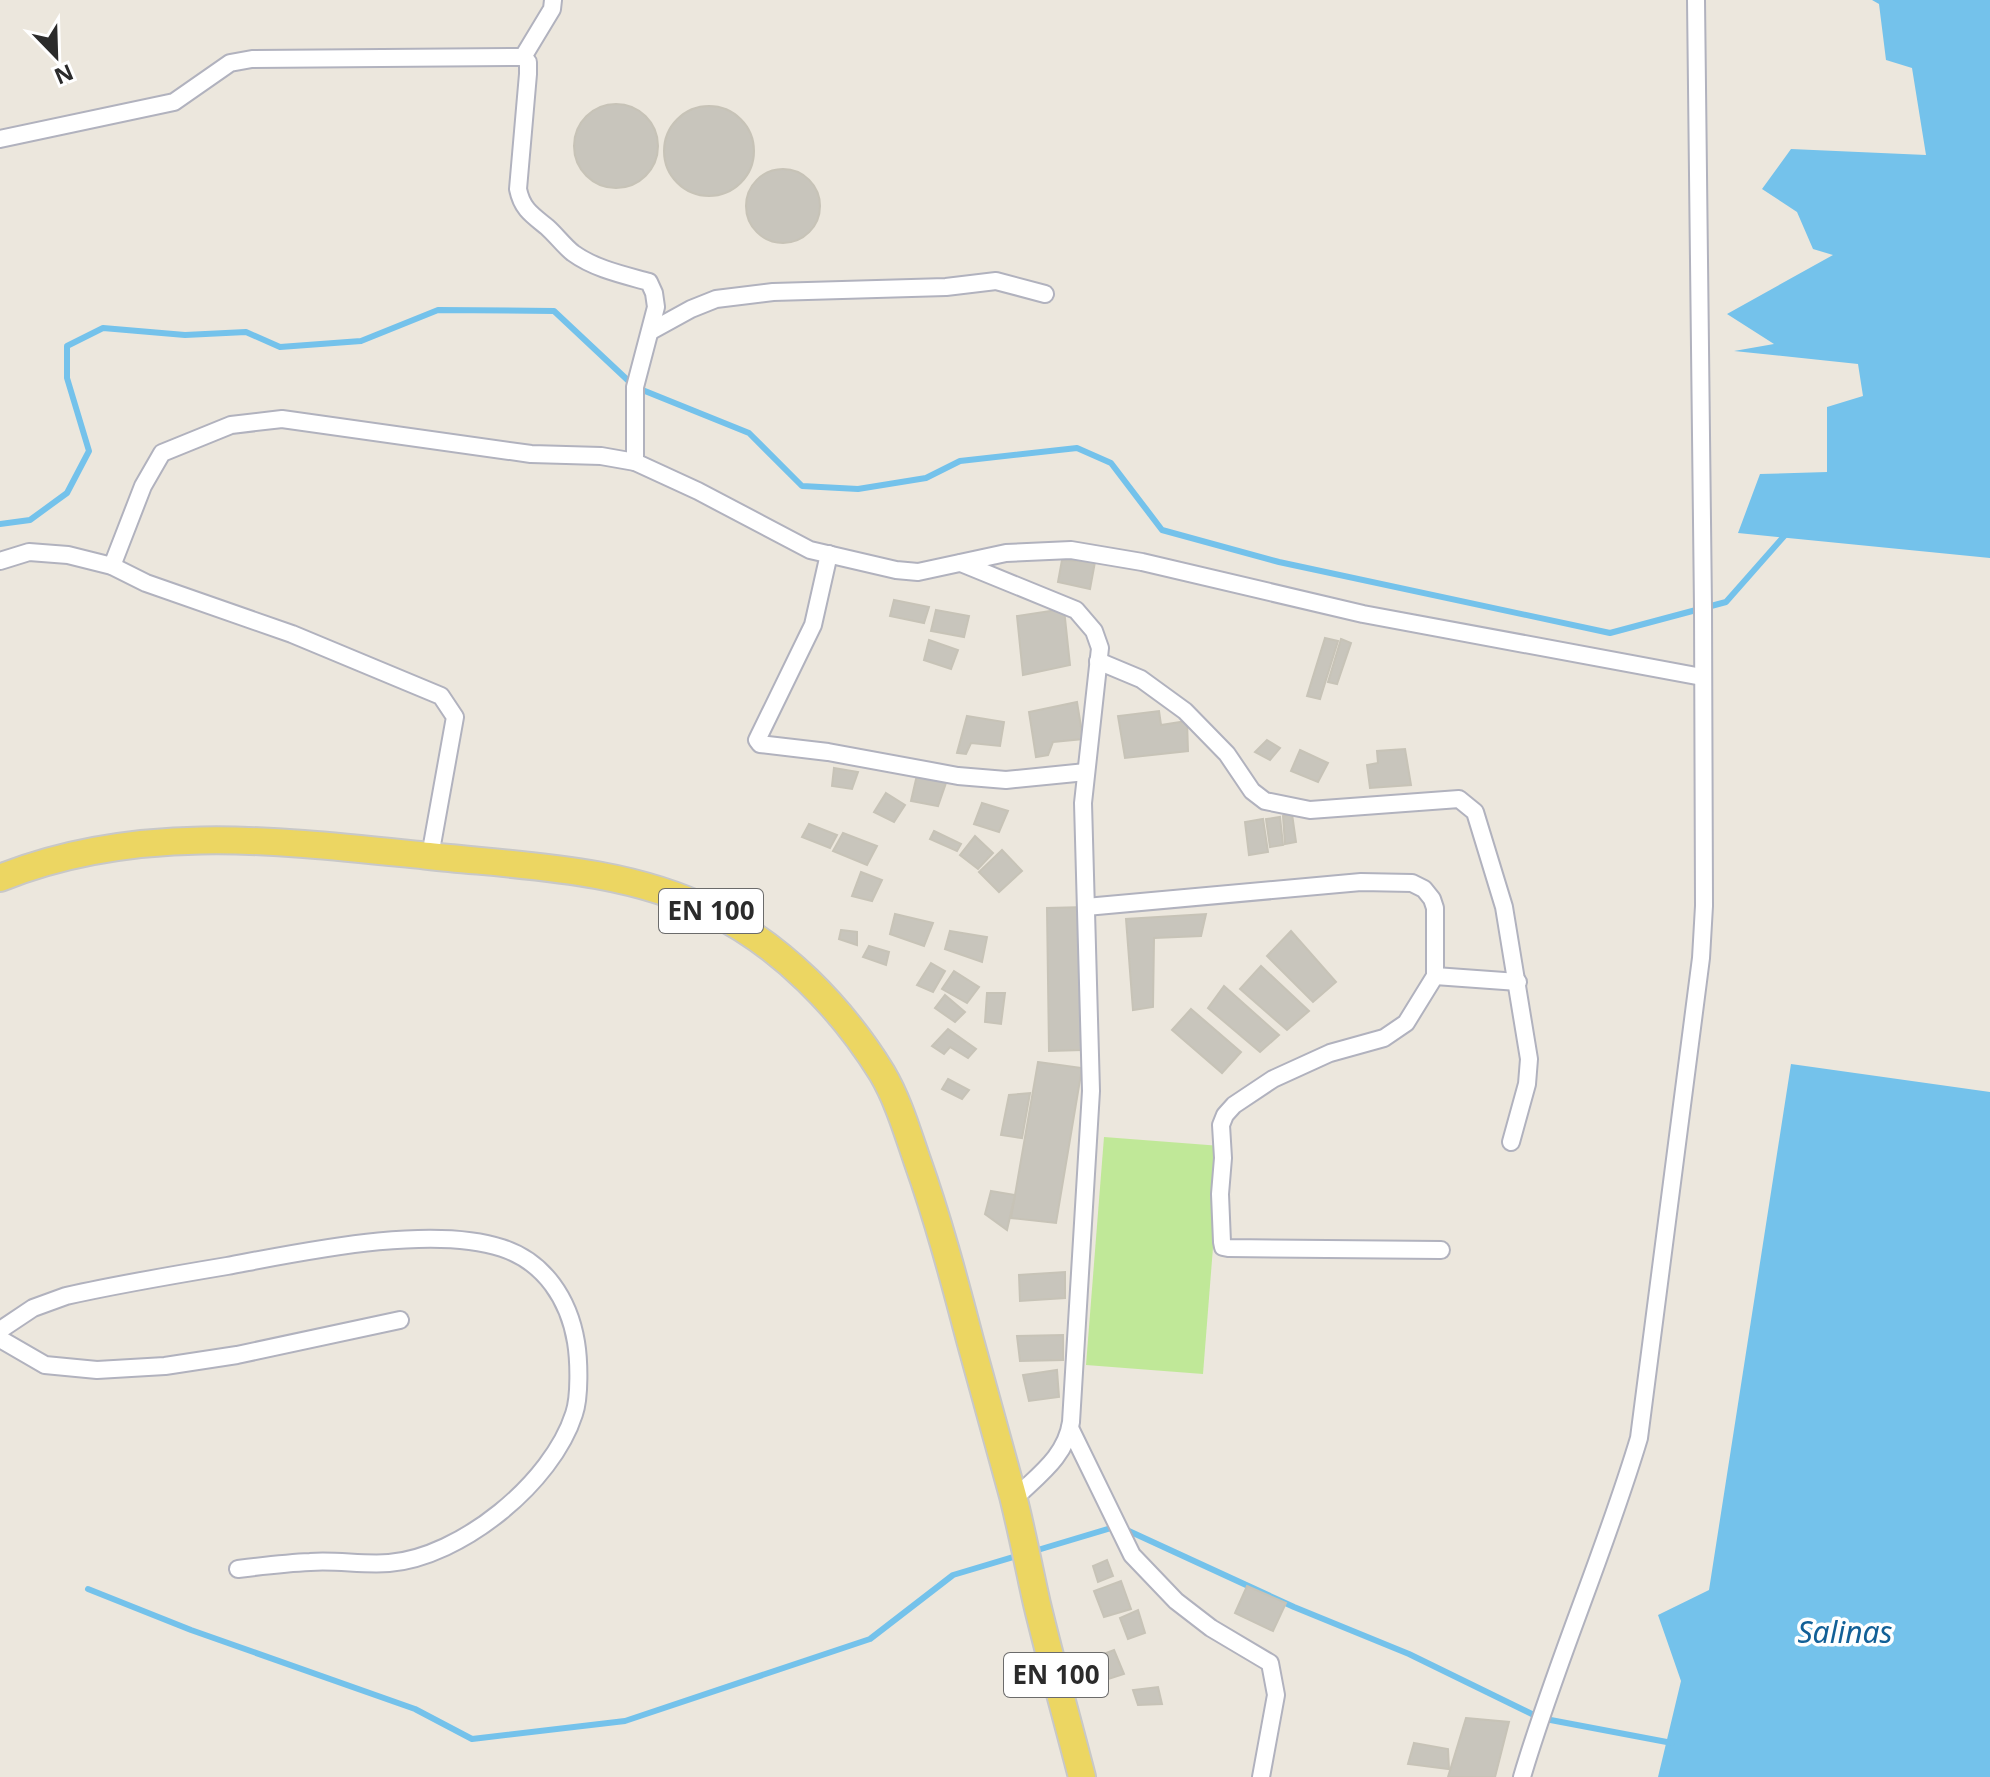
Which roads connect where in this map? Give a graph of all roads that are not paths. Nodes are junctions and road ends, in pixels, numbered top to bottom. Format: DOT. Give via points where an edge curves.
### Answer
graph roads {
  1 [pos="553,0"];
  2 [pos="1696,0"];
  3 [pos="523,57"];
  4 [pos="0,139"];
  5 [pos="1045,294"];
  6 [pos="651,331"];
  7 [pos="635,462"];
  8 [pos="829,554"];
  9 [pos="0,561"];
  10 [pos="961,563"];
  11 [pos="112,566"];
  12 [pos="1098,661"];
  13 [pos="1702,677"];
  14 [pos="1086,772"];
  15 [pos="430,856"];
  16 [pos="0,878"];
  17 [pos="1086,907"];
  18 [pos="1435,976"];
  19 [pos="1518,982"];
  20 [pos="1511,1142"];
  21 [pos="1441,1250"];
  22 [pos="400,1320"];
  23 [pos="0,1330"];
  24 [pos="0,1339"];
  25 [pos="1070,1428"];
  26 [pos="1014,1499"];
  27 [pos="238,1569"];
  28 [pos="1082,1777"];
  29 [pos="1261,1777"];
  30 [pos="1522,1777"];
  1 -- 3 [label="street"];
  2 -- 13 [label="street"];
  3 -- 4 [label="street" via="252,59 230,63 174,102"];
  3 -- 6 [label="street" via="528,74 520,202 572,253 649,282 656,307"];
  5 -- 6 [label="street" via="996,281 773,292 716,299"];
  6 -- 7 [label="street" via="635,387"];
  7 -- 8 [label="street" via="810,550"];
  7 -- 11 [label="street" via="531,454 282,419 231,425 162,453 143,486"];
  8 -- 10 [label="street" via="918,572"];
  8 -- 14 [label="street" via="813,625 757,740 760,744 958,776 1006,780"];
  9 -- 11 [label="street" via="29,552"];
  10 -- 12 [label="street" via="1076,610 1094,631"];
  10 -- 13 [label="street" via="1006,553 1071,550 1363,614"];
  11 -- 15 [label="street" via="441,696 455,717"];
  12 -- 14 [label="street"];
  12 -- 19 [label="street" via="1141,679 1185,711 1265,801 1310,810 1459,799 1470,806 1504,907"];
  13 -- 30 [label="street" via="1701,958 1639,1438"];
  14 -- 17 [label="street"];
  15 -- 16 [label="main road, EN 100" via="281,841 172,840 44,860"];
  15 -- 26 [label="main road, EN 100" via="652,886 714,912 754,937 819,992 862,1043 899,1107 951,1266"];
  17 -- 18 [label="street" via="1361,882 1412,883 1424,889 1435,908"];
  17 -- 25 [label="street" via="1091,1091"];
  18 -- 19 [label="street"];
  18 -- 21 [label="street" via="1406,1023 1384,1038 1330,1053 1273,1079 1234,1105 1221,1125 1220,1194 1223,1247"];
  19 -- 20 [label="street" via="1529,1059"];
  22 -- 24 [label="street" via="237,1355 97,1370 45,1365"];
  23 -- 27 [label="street" via="33,1308 66,1296 374,1242 456,1239 502,1248 534,1264 556,1288 572,1320 579,1357 575,1413 550,1461 512,1504 475,1531 432,1552 390,1563 309,1562"];
  25 -- 26 [label="street" via="1059,1455"];
  25 -- 29 [label="street" via="1132,1555 1176,1601 1270,1663 1276,1695"];
  26 -- 28 [label="main road, EN 100"];
}
